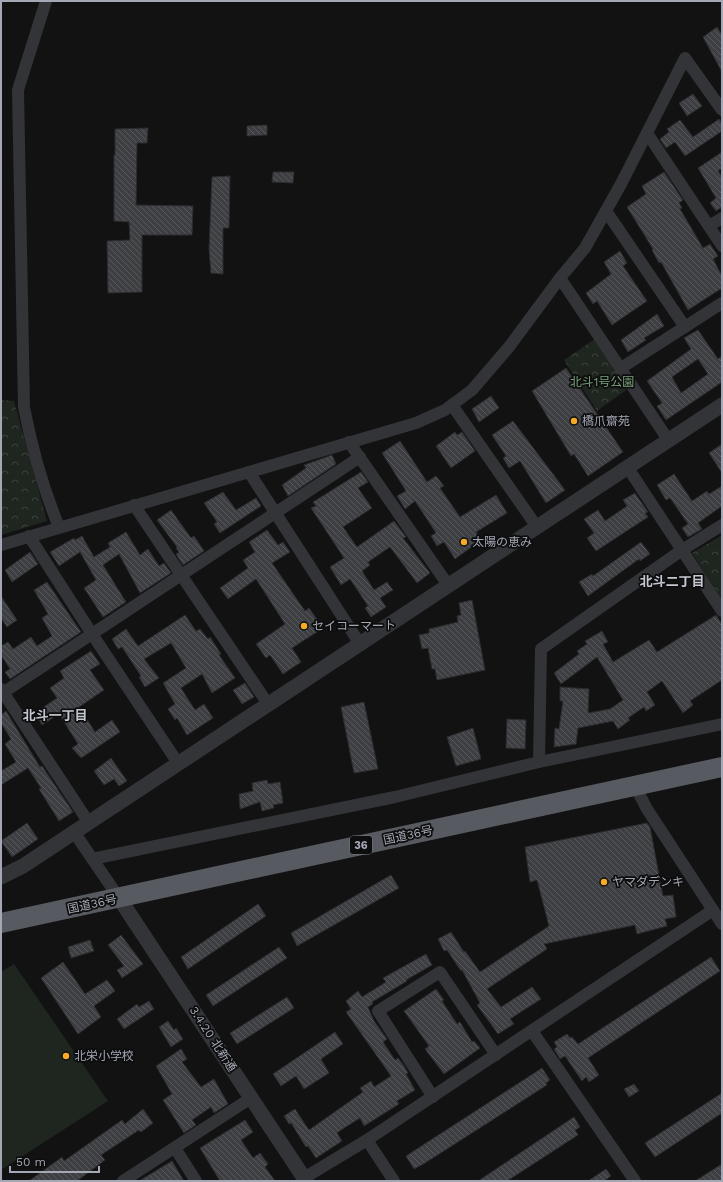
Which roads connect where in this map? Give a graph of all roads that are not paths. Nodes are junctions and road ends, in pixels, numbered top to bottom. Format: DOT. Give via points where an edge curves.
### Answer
graph roads {
  1 [pos="46,1"];
  2 [pos="722,110"];
  3 [pos="647,133"];
  4 [pos="606,211"];
  5 [pos="722,218"];
  6 [pos="709,226"];
  7 [pos="722,246"];
  8 [pos="560,278"];
  9 [pos="722,302"];
  10 [pos="685,327"];
  11 [pos="621,368"];
  12 [pos="452,405"];
  13 [pos="722,406"];
  14 [pos="669,441"];
  15 [pos="350,442"];
  16 [pos="360,457"];
  17 [pos="628,468"];
  18 [pos="249,472"];
  19 [pos="134,505"];
  20 [pos="276,513"];
  21 [pos="722,525"];
  22 [pos="59,527"];
  23 [pos="537,527"];
  24 [pos="29,536"];
  25 [pos="1,545"];
  26 [pos="682,550"];
  27 [pos="181,576"];
  28 [pos="448,585"];
  29 [pos="722,612"];
  30 [pos="92,634"];
  31 [pos="360,644"];
  32 [pos="2,692"];
  33 [pos="268,704"];
  34 [pos="722,724"];
  35 [pos="539,762"];
  36 [pos="178,764"];
  37 [pos="722,767"];
  38 [pos="635,786"];
  39 [pos="89,823"];
  40 [pos="74,832"];
  41 [pos="92,859"];
  42 [pos="1,876"];
  43 [pos="119,898"];
  44 [pos="713,910"];
  45 [pos="1,923"];
  46 [pos="722,924"];
  47 [pos="532,1031"];
  48 [pos="496,1055"];
  49 [pos="433,1097"];
  50 [pos="251,1098"];
  51 [pos="368,1140"];
  52 [pos="175,1148"];
  53 [pos="305,1179"];
  54 [pos="124,1181"];
  55 [pos="196,1181"];
  56 [pos="394,1181"];
  57 [pos="635,1181"];
  1 -- 22 [label="street" via="18,90 24,407 30,442 44,491"];
  2 -- 3 [label="street" via="685,58"];
  3 -- 4 [label="street"];
  3 -- 6 [label="street"];
  4 -- 8 [label="street" via="585,248"];
  4 -- 10 [label="street"];
  5 -- 6 [label="street"];
  6 -- 7 [label="street"];
  8 -- 11 [label="street"];
  8 -- 12 [label="street" via="495,363 472,390"];
  9 -- 10 [label="street"];
  10 -- 11 [label="street"];
  11 -- 14 [label="street"];
  12 -- 15 [label="street" via="416,423"];
  12 -- 23 [label="street"];
  13 -- 14 [label="street"];
  14 -- 17 [label="street"];
  15 -- 16 [label="street"];
  15 -- 18 [label="street"];
  16 -- 20 [label="street"];
  16 -- 28 [label="street"];
  17 -- 23 [label="street"];
  17 -- 26 [label="street"];
  18 -- 19 [label="street"];
  18 -- 20 [label="street"];
  19 -- 22 [label="street"];
  19 -- 27 [label="street"];
  20 -- 27 [label="street"];
  20 -- 31 [label="street"];
  21 -- 26 [label="street"];
  22 -- 24 [label="street"];
  23 -- 28 [label="street"];
  24 -- 25 [label="street"];
  24 -- 30 [label="street"];
  26 -- 29 [label="street"];
  26 -- 35 [label="street" via="541,649"];
  27 -- 30 [label="street"];
  27 -- 33 [label="street"];
  28 -- 31 [label="street"];
  30 -- 32 [label="street"];
  30 -- 36 [label="street"];
  31 -- 33 [label="street"];
  32 -- 39 [label="street"];
  33 -- 36 [label="street"];
  34 -- 35 [label="street"];
  35 -- 41 [label="street" via="395,797"];
  36 -- 39 [label="street"];
  37 -- 38 [label="highway, 国道36号 / 36"];
  38 -- 43 [label="highway, 国道36号 / 36"];
  38 -- 44 [label="street" via="647,809"];
  39 -- 40 [label="street"];
  40 -- 41 [label="street"];
  40 -- 42 [label="street" via="23,866"];
  41 -- 43 [label="street"];
  43 -- 45 [label="highway, 国道36号 / 36"];
  43 -- 50 [label="street, 3.4.20 北新通"];
  44 -- 46 [label="street"];
  44 -- 47 [label="street"];
  47 -- 48 [label="street"];
  47 -- 57 [label="street"];
  48 -- 49 [label="street"];
  48 -- 49 [label="street" via="440,972 378,1010"];
  49 -- 51 [label="street"];
  50 -- 52 [label="street"];
  50 -- 53 [label="street, 3.4.20 北新通"];
  51 -- 53 [label="street"];
  51 -- 56 [label="street"];
  52 -- 54 [label="street"];
  52 -- 55 [label="street"];
}
